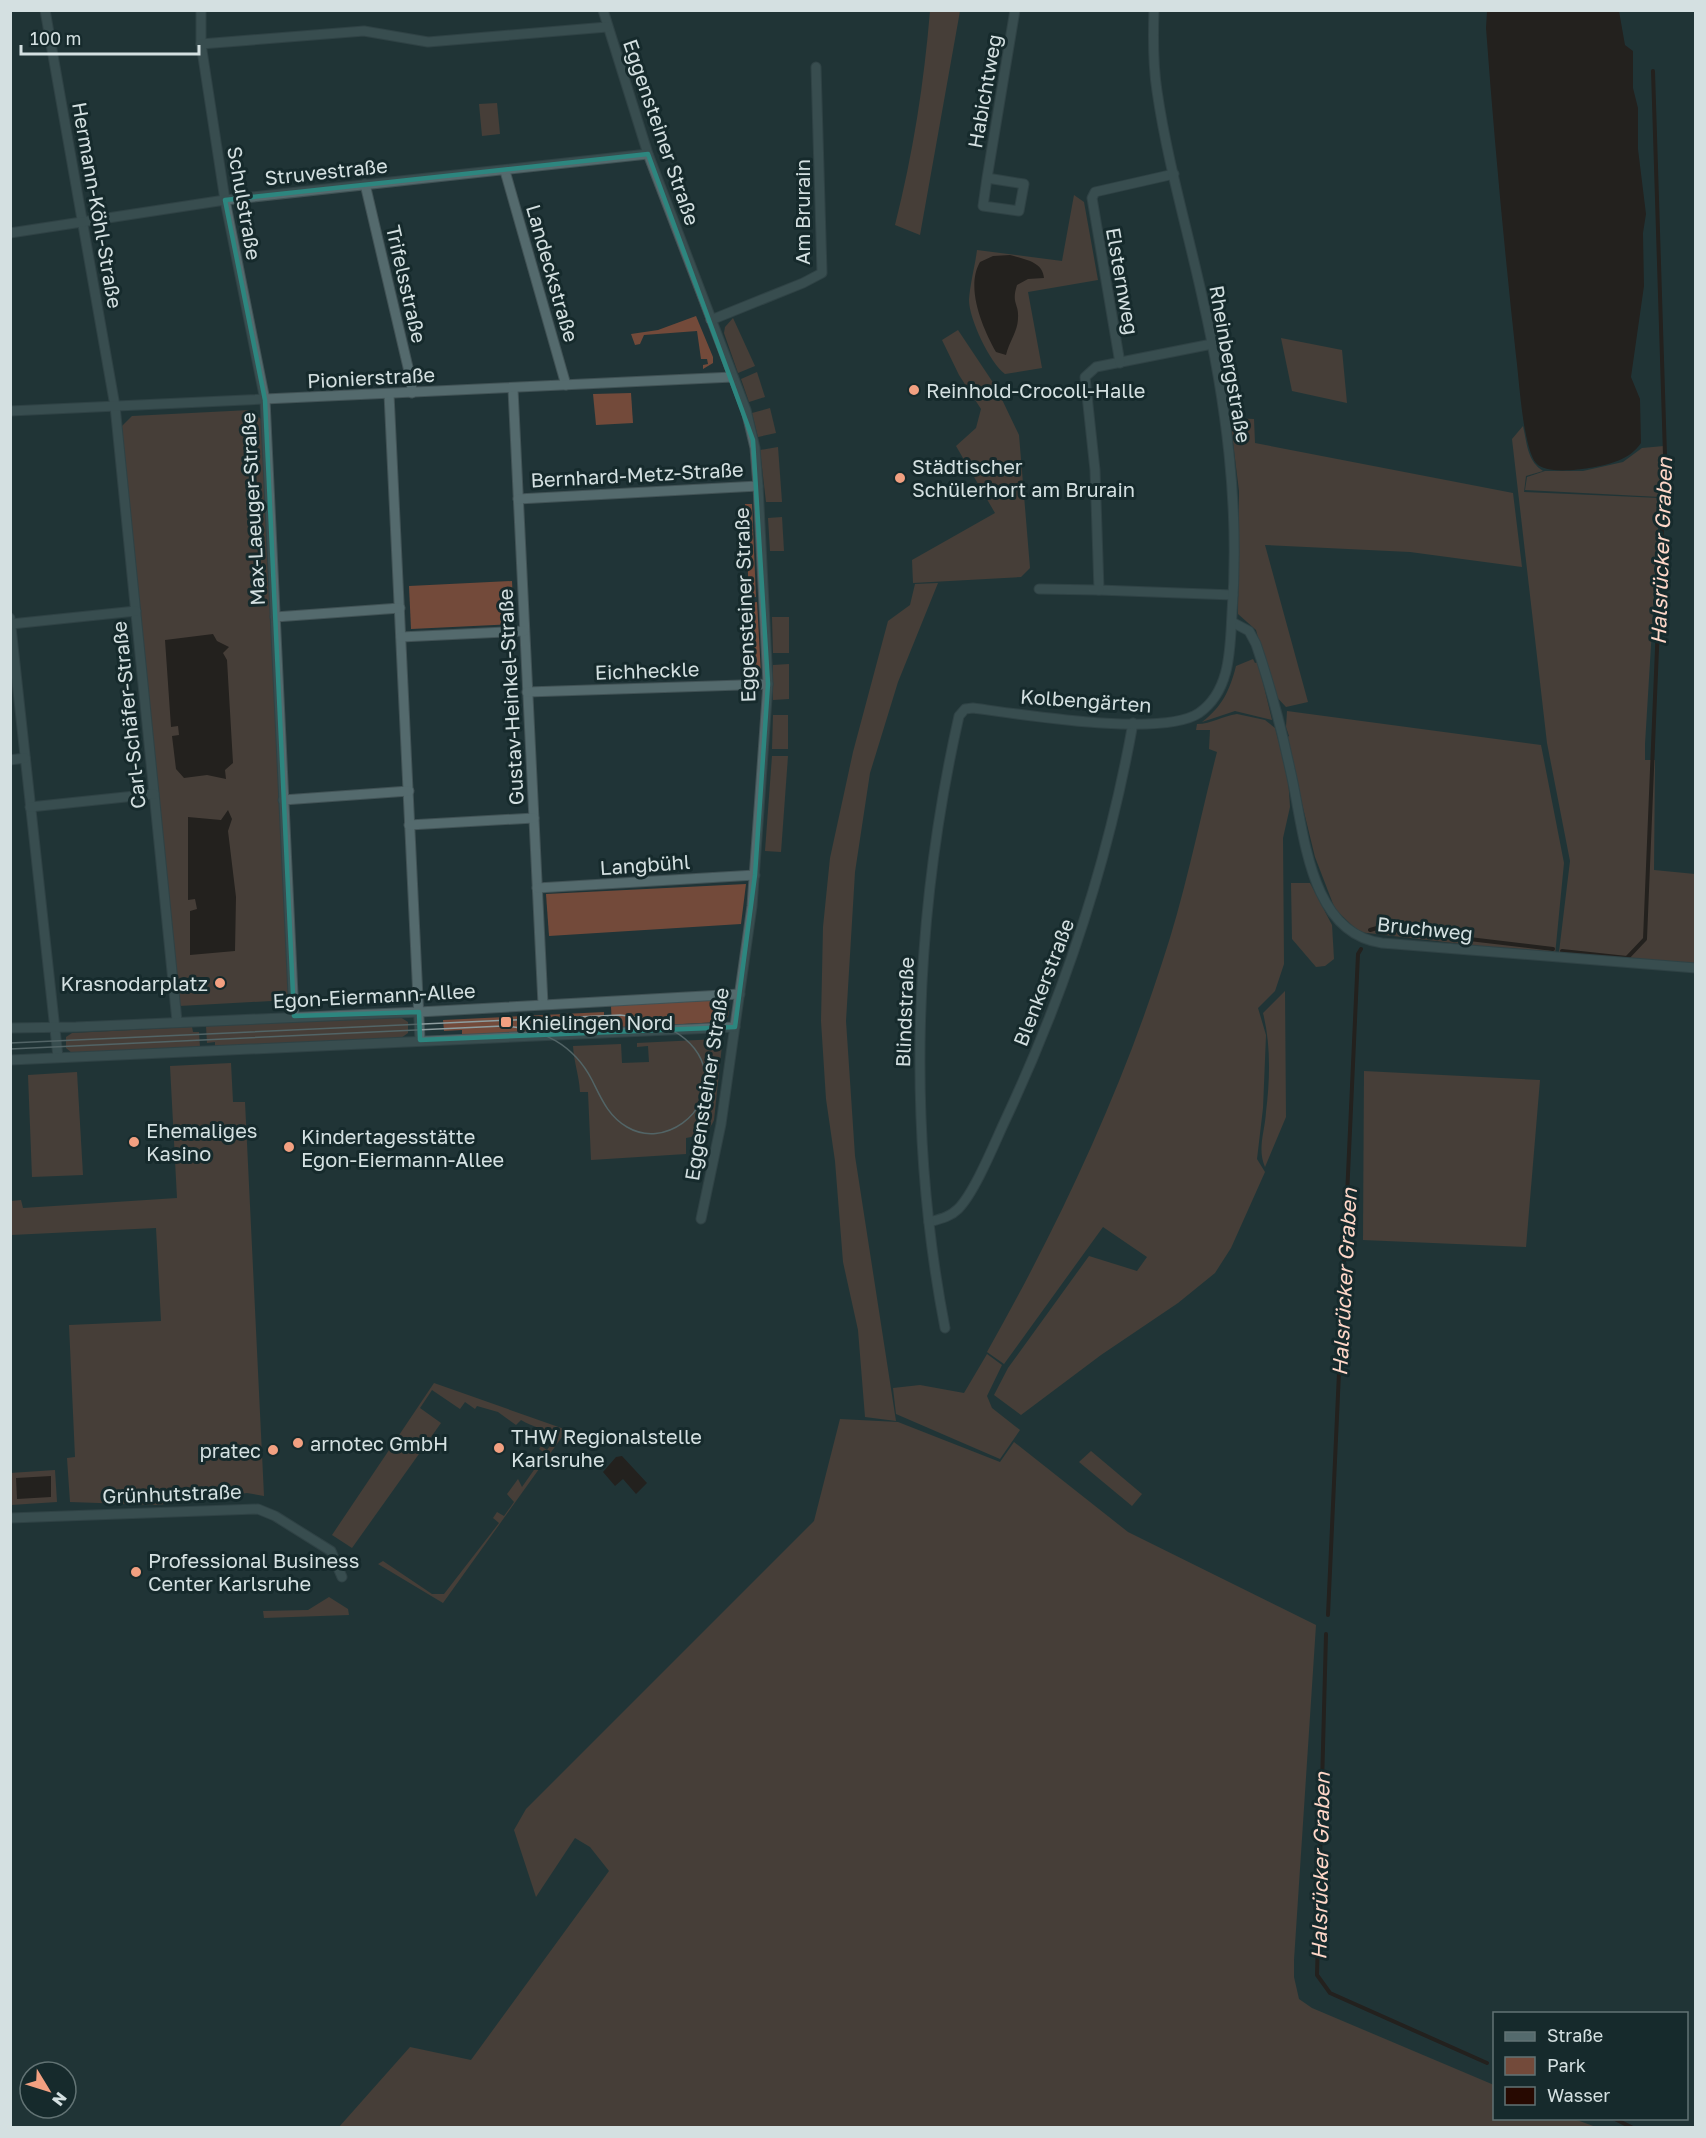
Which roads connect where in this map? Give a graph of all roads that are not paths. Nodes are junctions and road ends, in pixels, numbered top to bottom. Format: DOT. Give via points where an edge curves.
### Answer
graph roads {
  1 [pos="45,10"];
  2 [pos="201,10"];
  3 [pos="603,10"];
  4 [pos="1015,10"];
  5 [pos="1154,10"];
  6 [pos="607,27"];
  7 [pos="201,44"];
  8 [pos="816,67"];
  9 [pos="648,154"];
  10 [pos="505,171"];
  11 [pos="1174,174"];
  12 [pos="987,178"];
  13 [pos="365,184"];
  14 [pos="225,200"];
  15 [pos="83,222"];
  16 [pos="10,233"];
  17 [pos="711,320"];
  18 [pos="1212,344"];
  19 [pos="1120,363"];
  20 [pos="733,377"];
  21 [pos="566,385"];
  22 [pos="513,389"];
  23 [pos="412,393"];
  24 [pos="389,394"];
  25 [pos="265,400"];
  26 [pos="115,406"];
  27 [pos="10,411"];
  28 [pos="758,486"];
  29 [pos="518,499"];
  30 [pos="1039,589"];
  31 [pos="1100,590"];
  32 [pos="1233,595"];
  33 [pos="400,608"];
  34 [pos="136,611"];
  35 [pos="275,617"];
  36 [pos="10,618"];
  37 [pos="1232,622"];
  38 [pos="11,624"];
  39 [pos="524,631"];
  40 [pos="401,637"];
  41 [pos="12,644"];
  42 [pos="768,684"];
  43 [pos="527,692"];
  44 [pos="973,708"];
  45 [pos="1195,715"];
  46 [pos="1133,723"];
  47 [pos="25,759"];
  48 [pos="10,760"];
  49 [pos="409,791"];
  50 [pos="154,794"];
  51 [pos="283,800"];
  52 [pos="30,807"];
  53 [pos="534,818"];
  54 [pos="409,825"];
  55 [pos="755,875"];
  56 [pos="537,888"];
  57 [pos="1695,968"];
  58 [pos="740,994"];
  59 [pos="543,1004"];
  60 [pos="419,1012"];
  61 [pos="294,1016"];
  62 [pos="177,1021"];
  63 [pos="735,1027"];
  64 [pos="10,1028"];
  65 [pos="55,1028"];
  66 [pos="420,1040"];
  67 [pos="58,1057"];
  68 [pos="10,1060"];
  69 [pos="701,1219"];
  70 [pos="929,1222"];
  71 [pos="945,1328"];
  72 [pos="10,1518"];
  73 [pos="342,1577"];
  1 -- 15 [label="street, Hermann-Köhl-Straße"];
  2 -- 7 [label="street, Schulstraße"];
  3 -- 6 [label="street, Eggensteiner Straße"];
  4 -- 12 [label="street, Habichtweg"];
  5 -- 11 [label="street, Rheinbergstraße" via="1157,90"];
  6 -- 7 [label="street" via="428,42 364,31"];
  6 -- 9 [label="street, Eggensteiner Straße"];
  7 -- 14 [label="street, Schulstraße"];
  8 -- 17 [label="street, Am Brurain" via="822,273"];
  9 -- 10 [label="street, Struvestraße"];
  9 -- 17 [label="street, Eggensteiner Straße"];
  10 -- 13 [label="street, Struvestraße"];
  10 -- 21 [label="street, Landeckstraße"];
  11 -- 18 [label="street, Rheinbergstraße"];
  11 -- 19 [label="street, Elsternweg" via="1095,192 1092,198"];
  12 -- 12 [label="street, Habichtweg" via="1024,184 1019,211 983,206"];
  13 -- 14 [label="street, Struvestraße"];
  13 -- 23 [label="street, Trifelsstraße"];
  14 -- 15 [label="street, Struvestraße"];
  14 -- 25 [label="street, Schulstraße"];
  15 -- 16 [label="street, Struvestraße"];
  15 -- 26 [label="street, Hermann-Köhl-Straße"];
  17 -- 20 [label="street, Eggensteiner Straße"];
  18 -- 19 [label="street, Elsternweg"];
  18 -- 32 [label="street, Rheinbergstraße" via="1232,477"];
  19 -- 31 [label="street" via="1091,369 1084,382 1095,470"];
  20 -- 21 [label="street, Pionierstraße"];
  20 -- 28 [label="street, Eggensteiner Straße" via="753,440"];
  21 -- 22 [label="street, Pionierstraße"];
  22 -- 23 [label="street, Pionierstraße"];
  22 -- 29 [label="street, Gustav-Heinkel-Straße"];
  23 -- 24 [label="street, Pionierstraße"];
  24 -- 25 [label="street, Pionierstraße"];
  24 -- 33 [label="street"];
  25 -- 26 [label="street, Pionierstraße"];
  25 -- 35 [label="street, Max-Laeuger-Straße"];
  26 -- 27 [label="street, Pionierstraße"];
  26 -- 34 [label="street, Carl-Schäfer-Straße"];
  28 -- 29 [label="street, Bernhard-Metz-Straße"];
  28 -- 42 [label="street, Eggensteiner Straße"];
  29 -- 39 [label="street, Gustav-Heinkel-Straße"];
  30 -- 31 [label="street"];
  31 -- 32 [label="street"];
  32 -- 37 [label="street, Rheinbergstraße"];
  33 -- 35 [label="street, Max-Laeuger-Straße"];
  33 -- 40 [label="street"];
  34 -- 38 [label="street"];
  34 -- 50 [label="street, Carl-Schäfer-Straße"];
  35 -- 51 [label="street, Max-Laeuger-Straße"];
  36 -- 38 [label="street"];
  37 -- 45 [label="street, Rheinbergstraße" via="1223,684 1211,702"];
  37 -- 57 [label="street, Bruchweg" via="1250,631 1256,644 1291,771 1312,870 1331,909 1352,934 1382,943"];
  38 -- 41 [label="street"];
  39 -- 40 [label="street"];
  39 -- 43 [label="street, Gustav-Heinkel-Straße"];
  40 -- 49 [label="street"];
  41 -- 47 [label="street"];
  42 -- 43 [label="street, Eichheckle"];
  42 -- 55 [label="street, Eggensteiner Straße"];
  43 -- 53 [label="street, Gustav-Heinkel-Straße"];
  44 -- 46 [label="street, Kolbengärten"];
  44 -- 70 [label="street, Blindstraße" via="965,709 959,716 945,780 924,931 919,1080"];
  45 -- 46 [label="street, Kolbengärten" via="1167,723"];
  46 -- 70 [label="street, Blenkerstraße" via="1096,886 1045,1032 965,1199 947,1217"];
  47 -- 48 [label="street"];
  47 -- 52 [label="street"];
  49 -- 51 [label="street"];
  49 -- 54 [label="street"];
  50 -- 52 [label="street"];
  50 -- 62 [label="street, Carl-Schäfer-Straße"];
  51 -- 61 [label="street, Max-Laeuger-Straße"];
  52 -- 65 [label="street"];
  53 -- 54 [label="street"];
  53 -- 56 [label="street, Gustav-Heinkel-Straße"];
  54 -- 60 [label="street"];
  55 -- 56 [label="street, Langbühl"];
  55 -- 58 [label="street, Eggensteiner Straße"];
  56 -- 59 [label="street, Gustav-Heinkel-Straße"];
  58 -- 59 [label="street, Egon-Eiermann-Allee"];
  58 -- 63 [label="street, Eggensteiner Straße"];
  59 -- 60 [label="street, Egon-Eiermann-Allee"];
  60 -- 61 [label="street, Egon-Eiermann-Allee"];
  60 -- 66 [label="street"];
  61 -- 62 [label="street, Egon-Eiermann-Allee"];
  62 -- 65 [label="street, Egon-Eiermann-Allee"];
  63 -- 66 [label="street"];
  63 -- 69 [label="street, Eggensteiner Straße" via="721,1124"];
  64 -- 65 [label="street, Egon-Eiermann-Allee"];
  65 -- 67 [label="street"];
  66 -- 67 [label="street"];
  67 -- 68 [label="street"];
  70 -- 71 [label="street, Blindstraße"];
  72 -- 73 [label="street, Grünhutstraße" via="258,1509 332,1551"];
}
